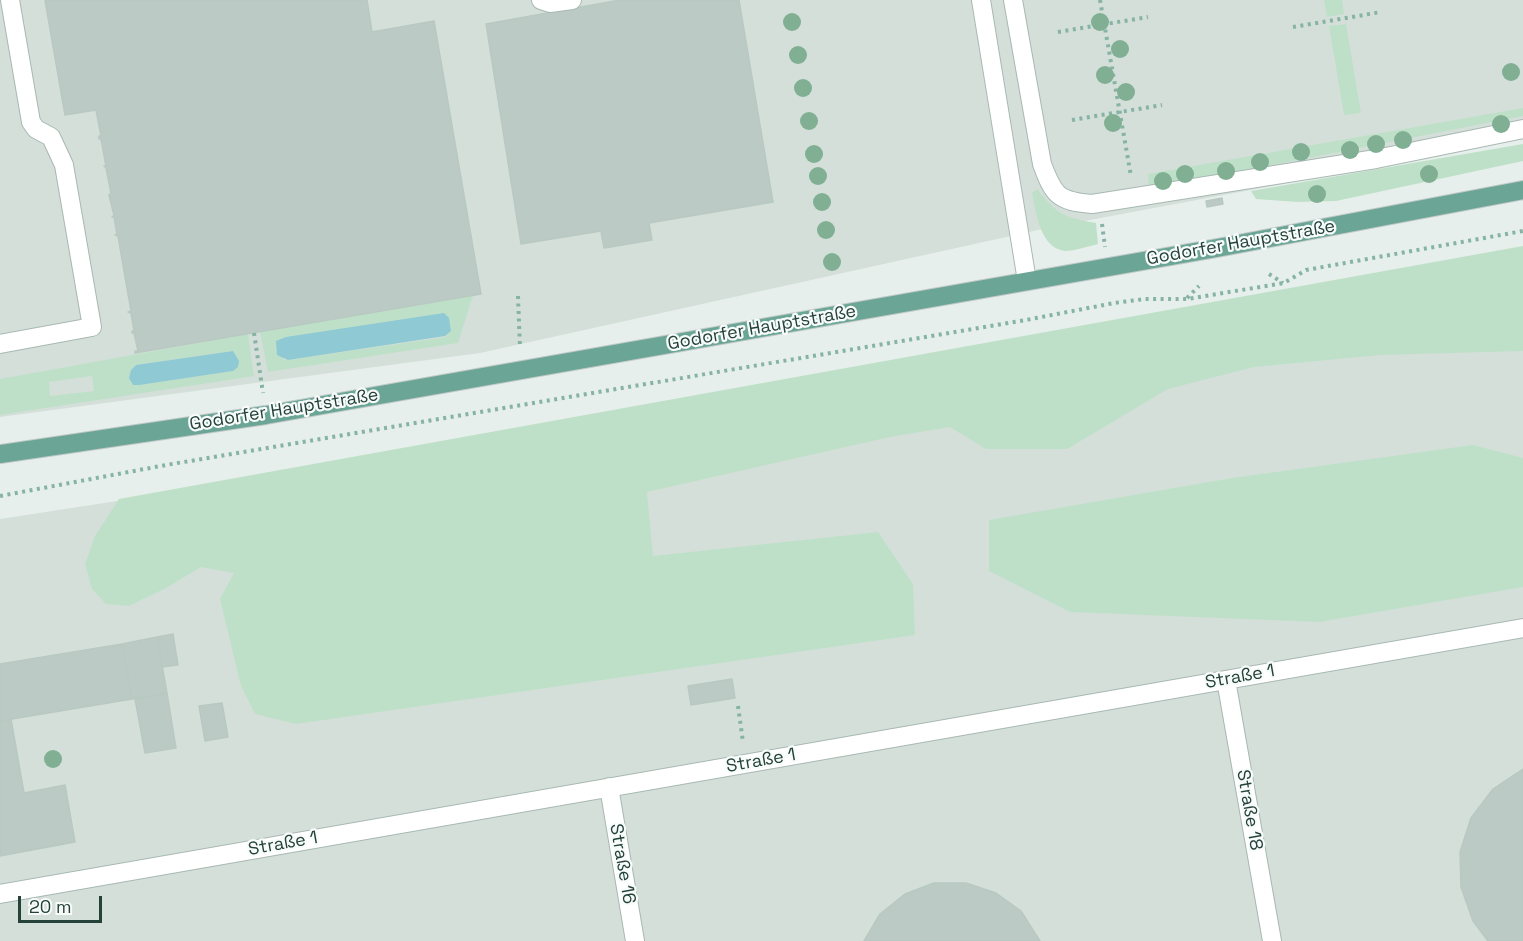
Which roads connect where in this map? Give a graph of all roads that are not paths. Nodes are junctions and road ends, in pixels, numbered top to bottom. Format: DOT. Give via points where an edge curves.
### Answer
graph roads {
  1 [pos="10,0"];
  2 [pos="541,0"];
  3 [pos="572,0"];
  4 [pos="981,0"];
  5 [pos="1013,0"];
  6 [pos="1523,129"];
  7 [pos="1523,190"];
  8 [pos="1027,281"];
  9 [pos="0,344"];
  10 [pos="0,454"];
  11 [pos="1523,628"];
  12 [pos="1226,680"];
  13 [pos="609,787"];
  14 [pos="0,894"];
  15 [pos="635,941"];
  16 [pos="1272,941"];
  1 -- 9 [label="lane" via="31,122 51,137 64,165 92,327"];
  2 -- 3 [label="lane"];
  4 -- 8 [label="lane"];
  5 -- 6 [label="lane" via="1042,164 1051,187 1068,202 1092,204 1376,159"];
  7 -- 8 [label="main road, Godorfer Hauptstraße"];
  8 -- 10 [label="main road, Godorfer Hauptstraße" via="266,415"];
  11 -- 12 [label="lane, Straße 1"];
  12 -- 13 [label="lane, Straße 1"];
  12 -- 16 [label="lane, Straße 18"];
  13 -- 14 [label="lane, Straße 1"];
  13 -- 15 [label="lane, Straße 16"];
}
